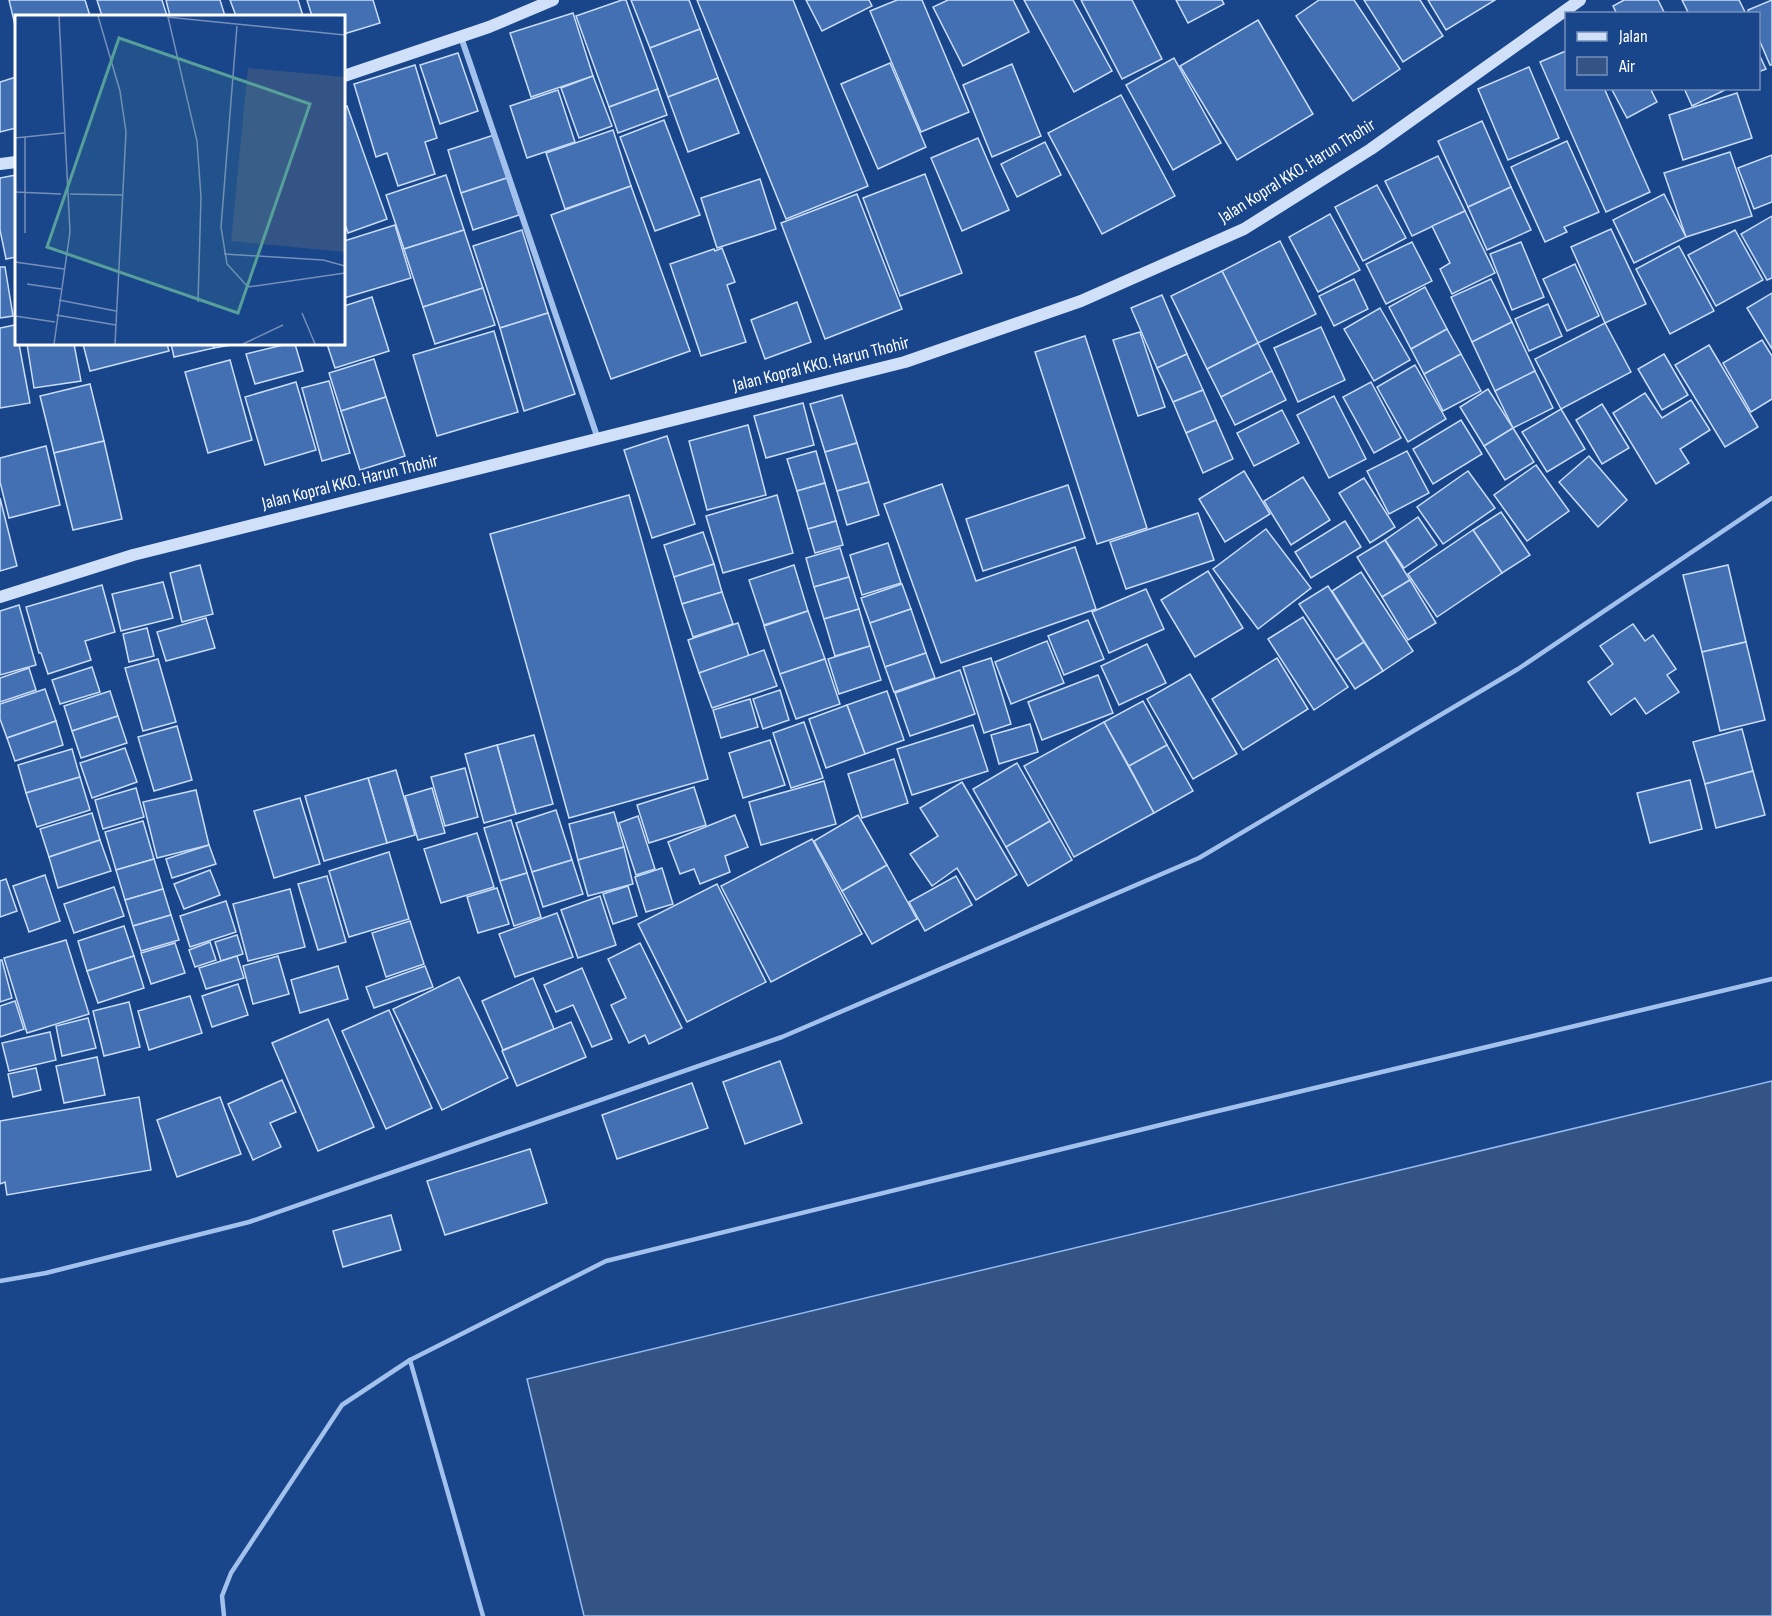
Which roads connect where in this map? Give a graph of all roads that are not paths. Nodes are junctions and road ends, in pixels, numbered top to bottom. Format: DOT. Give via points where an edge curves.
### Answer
graph roads {
  1 [pos="554,0"];
  2 [pos="1580,0"];
  3 [pos="461,37"];
  4 [pos="345,76"];
  5 [pos="15,162"];
  6 [pos="0,164"];
  7 [pos="598,439"];
  8 [pos="1772,498"];
  9 [pos="0,597"];
  10 [pos="1772,979"];
  11 [pos="0,1281"];
  12 [pos="410,1360"];
  13 [pos="224,1616"];
  14 [pos="483,1616"];
  1 -- 3 [label="main road"];
  2 -- 7 [label="main road, Jalan Kopral KKO. Harun Thohir" via="1371,149 1244,229 1081,301 905,362"];
  3 -- 4 [label="main road"];
  3 -- 7 [label="street"];
  5 -- 6 [label="main road"];
  7 -- 9 [label="main road, Jalan Kopral KKO. Harun Thohir" via="133,555"];
  8 -- 11 [label="lane" via="1518,669 1199,858 782,1036 249,1222"];
  10 -- 12 [label="lane" via="606,1261"];
  12 -- 13 [label="lane" via="342,1405 231,1573 222,1596"];
  12 -- 14 [label="lane"];
}
